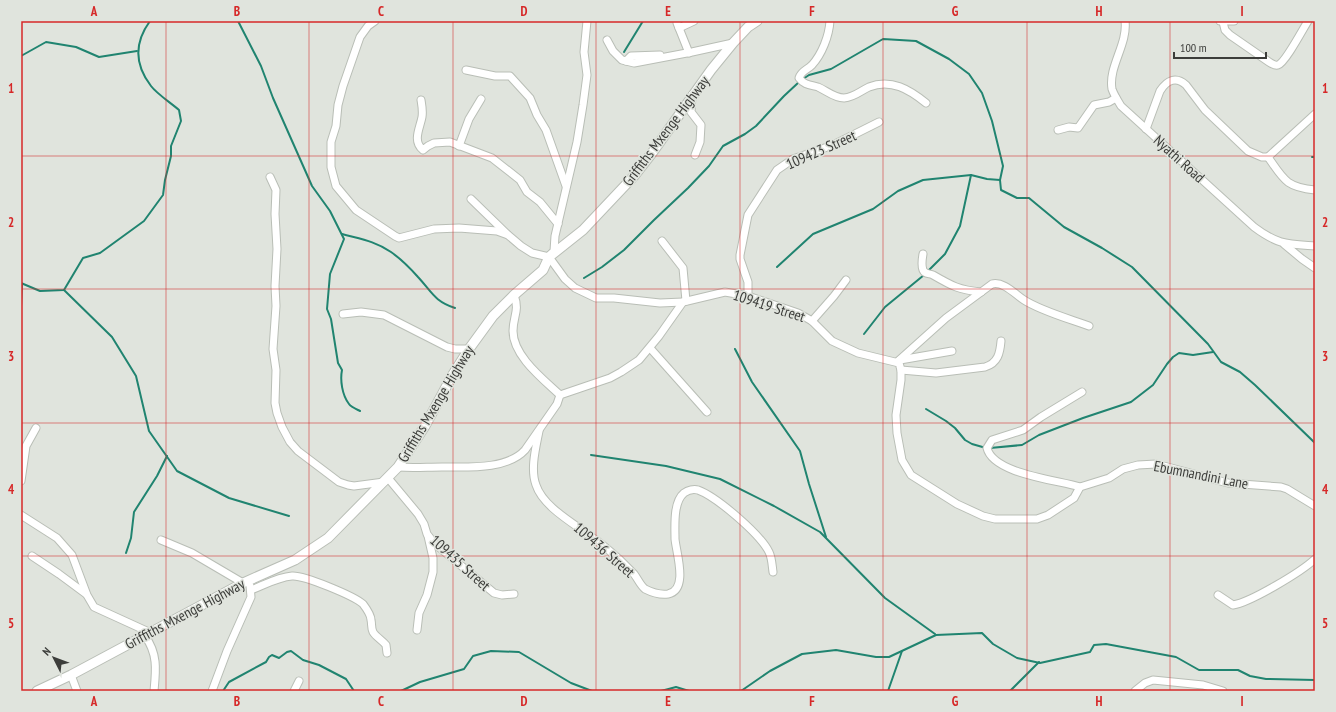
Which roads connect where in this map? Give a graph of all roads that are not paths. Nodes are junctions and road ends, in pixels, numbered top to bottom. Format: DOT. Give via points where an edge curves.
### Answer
graph roads {
  1 [pos="375,21"];
  2 [pos="587,21"];
  3 [pos="694,21"];
  4 [pos="757,21"];
  5 [pos="830,21"];
  6 [pos="1125,21"];
  7 [pos="1221,21"];
  8 [pos="1234,21"];
  9 [pos="1308,21"];
  10 [pos="607,40"];
  11 [pos="733,43"];
  12 [pos="688,53"];
  13 [pos="466,70"];
  14 [pos="692,95"];
  15 [pos="1116,98"];
  16 [pos="480,99"];
  17 [pos="421,100"];
  18 [pos="926,103"];
  19 [pos="1315,114"];
  20 [pos="879,122"];
  21 [pos="1146,128"];
  22 [pos="1058,130"];
  23 [pos="459,146"];
  24 [pos="695,156"];
  25 [pos="1268,157"];
  26 [pos="270,177"];
  27 [pos="566,186"];
  28 [pos="1315,190"];
  29 [pos="471,199"];
  30 [pos="558,224"];
  31 [pos="508,235"];
  32 [pos="662,241"];
  33 [pos="1284,244"];
  34 [pos="1315,246"];
  35 [pos="923,254"];
  36 [pos="549,257"];
  37 [pos="1315,268"];
  38 [pos="846,280"];
  39 [pos="981,292"];
  40 [pos="514,295"];
  41 [pos="748,296"];
  42 [pos="685,301"];
  43 [pos="343,314"];
  44 [pos="812,321"];
  45 [pos="1089,326"];
  46 [pos="1001,341"];
  47 [pos="650,348"];
  48 [pos="469,349"];
  49 [pos="952,351"];
  50 [pos="899,361"];
  51 [pos="901,370"];
  52 [pos="1082,392"];
  53 [pos="560,395"];
  54 [pos="707,412"];
  55 [pos="36,428"];
  56 [pos="540,429"];
  57 [pos="398,467"];
  58 [pos="386,480"];
  59 [pos="21,481"];
  60 [pos="1080,487"];
  61 [pos="1315,506"];
  62 [pos="21,515"];
  63 [pos="427,534"];
  64 [pos="161,540"];
  65 [pos="32,556"];
  66 [pos="1315,559"];
  67 [pos="773,572"];
  68 [pos="246,581"];
  69 [pos="251,590"];
  70 [pos="514,594"];
  71 [pos="87,595"];
  72 [pos="1218,596"];
  73 [pos="416,630"];
  74 [pos="148,634"];
  75 [pos="387,653"];
  76 [pos="71,675"];
  77 [pos="299,682"];
  78 [pos="37,691"];
  79 [pos="77,691"];
  80 [pos="154,691"];
  81 [pos="212,691"];
  82 [pos="294,691"];
  83 [pos="1135,691"];
  84 [pos="1223,691"];
  1 -- 31 [label="street" via="360,37 338,105 330,152 336,186 356,210 395,236 404,237 434,229 459,228 497,231"];
  2 -- 27 [label="street" via="584,52 587,75 577,142"];
  3 -- 12 [label="street" via="678,25"];
  4 -- 11 [label="street, Griffiths Mxenge Highway"];
  5 -- 18 [label="street" via="819,54 811,66 800,74 802,82 843,98 855,96 870,87 895,85 910,90"];
  6 -- 15 [label="street" via="1122,45 1113,72 1112,90"];
  7 -- 8 [label="street"];
  7 -- 9 [label="street" via="1230,35 1276,65 1284,60"];
  10 -- 12 [label="street" via="613,51 634,63"];
  11 -- 12 [label="street"];
  11 -- 14 [label="street, Griffiths Mxenge Highway"];
  13 -- 27 [label="street" via="495,76 510,76 530,98 546,130"];
  14 -- 24 [label="street" via="691,112 701,126 700,142"];
  14 -- 36 [label="street, Griffiths Mxenge Highway" via="634,176 583,230"];
  15 -- 21 [label="street, Nyathi Road" via="1121,106"];
  15 -- 22 [label="street" via="1094,105 1078,128"];
  16 -- 23 [label="street"];
  17 -- 23 [label="street" via="423,110 417,142 419,147 423,150 441,142"];
  19 -- 25 [label="street"];
  20 -- 41 [label="street, 109423 Street" via="833,145 793,159 777,170 748,215 740,259 748,282"];
  21 -- 25 [label="street" via="1163,86 1176,79 1186,85 1205,110 1248,151"];
  21 -- 33 [label="street, Nyathi Road" via="1254,227 1264,235"];
  23 -- 30 [label="street" via="492,158 503,166 520,180 527,192 540,202"];
  25 -- 28 [label="street" via="1287,183 1301,189"];
  26 -- 58 [label="street" via="276,190 275,403 282,427 298,451 339,482 354,486"];
  27 -- 30 [label="street"];
  29 -- 31 [label="street"];
  30 -- 36 [label="street" via="554,251"];
  31 -- 36 [label="street" via="532,253"];
  32 -- 42 [label="street" via="683,268"];
  33 -- 34 [label="street, Nyathi Road"];
  33 -- 37 [label="street"];
  35 -- 39 [label="street" via="923,271 926,273 956,288"];
  36 -- 40 [label="street, Griffiths Mxenge Highway" via="543,270"];
  36 -- 42 [label="street, 109419 Street" via="575,288 596,298 660,303"];
  38 -- 44 [label="street"];
  39 -- 45 [label="street" via="992,284 1000,284 1030,304"];
  39 -- 50 [label="street" via="946,318"];
  40 -- 48 [label="street, Griffiths Mxenge Highway" via="493,316"];
  40 -- 53 [label="street" via="517,307 513,330 516,345 529,366"];
  41 -- 42 [label="street, 109419 Street" via="725,292"];
  41 -- 44 [label="street, 109419 Street" via="798,313"];
  42 -- 47 [label="street"];
  43 -- 48 [label="street" via="361,312 384,316 447,347"];
  44 -- 50 [label="street, 109419 Street" via="832,341 844,347 858,353"];
  46 -- 51 [label="street" via="999,356 990,366 936,373"];
  47 -- 53 [label="street" via="639,360 610,378"];
  47 -- 54 [label="street"];
  48 -- 57 [label="street, Griffiths Mxenge Highway"];
  49 -- 50 [label="street"];
  50 -- 51 [label="street"];
  51 -- 60 [label="street" via="896,415 897,433 902,460 913,476 956,504 995,519 1037,519 1048,516 1074,498"];
  52 -- 60 [label="street" via="1023,430 992,440 987,448 992,456 1008,468"];
  53 -- 56 [label="street"];
  55 -- 59 [label="street" via="26,446"];
  56 -- 57 [label="street" via="522,454 487,466"];
  56 -- 67 [label="street, 109436 Street" via="534,465 538,490 554,508 613,554 644,588 669,594 678,586 680,567 675,539 677,505 679,498 692,490 698,490 722,505 754,533 769,552"];
  57 -- 58 [label="street, Griffiths Mxenge Highway"];
  58 -- 63 [label="street, 109435 Street" via="418,514"];
  58 -- 68 [label="street, Griffiths Mxenge Highway" via="328,538 295,560"];
  60 -- 61 [label="street, Ebumnandini Lane" via="1109,478 1123,469 1156,464 1228,483 1281,487"];
  62 -- 71 [label="street" via="57,538 72,555"];
  63 -- 70 [label="street, 109435 Street" via="494,593"];
  63 -- 73 [label="street" via="433,567 428,596"];
  64 -- 68 [label="street"];
  65 -- 71 [label="street"];
  66 -- 72 [label="street" via="1285,580 1242,603 1233,605"];
  68 -- 69 [label="street"];
  68 -- 74 [label="street, Griffiths Mxenge Highway"];
  69 -- 75 [label="street" via="279,579 296,576 350,595 366,609 371,618 373,633 386,645"];
  69 -- 81 [label="street" via="251,597"];
  71 -- 74 [label="street" via="94,607"];
  74 -- 76 [label="street, Griffiths Mxenge Highway"];
  74 -- 80 [label="street" via="156,674"];
  76 -- 78 [label="street, Griffiths Mxenge Highway"];
  76 -- 79 [label="street"];
  77 -- 82 [label="street"];
  83 -- 84 [label="street" via="1153,680 1203,685"];
}
